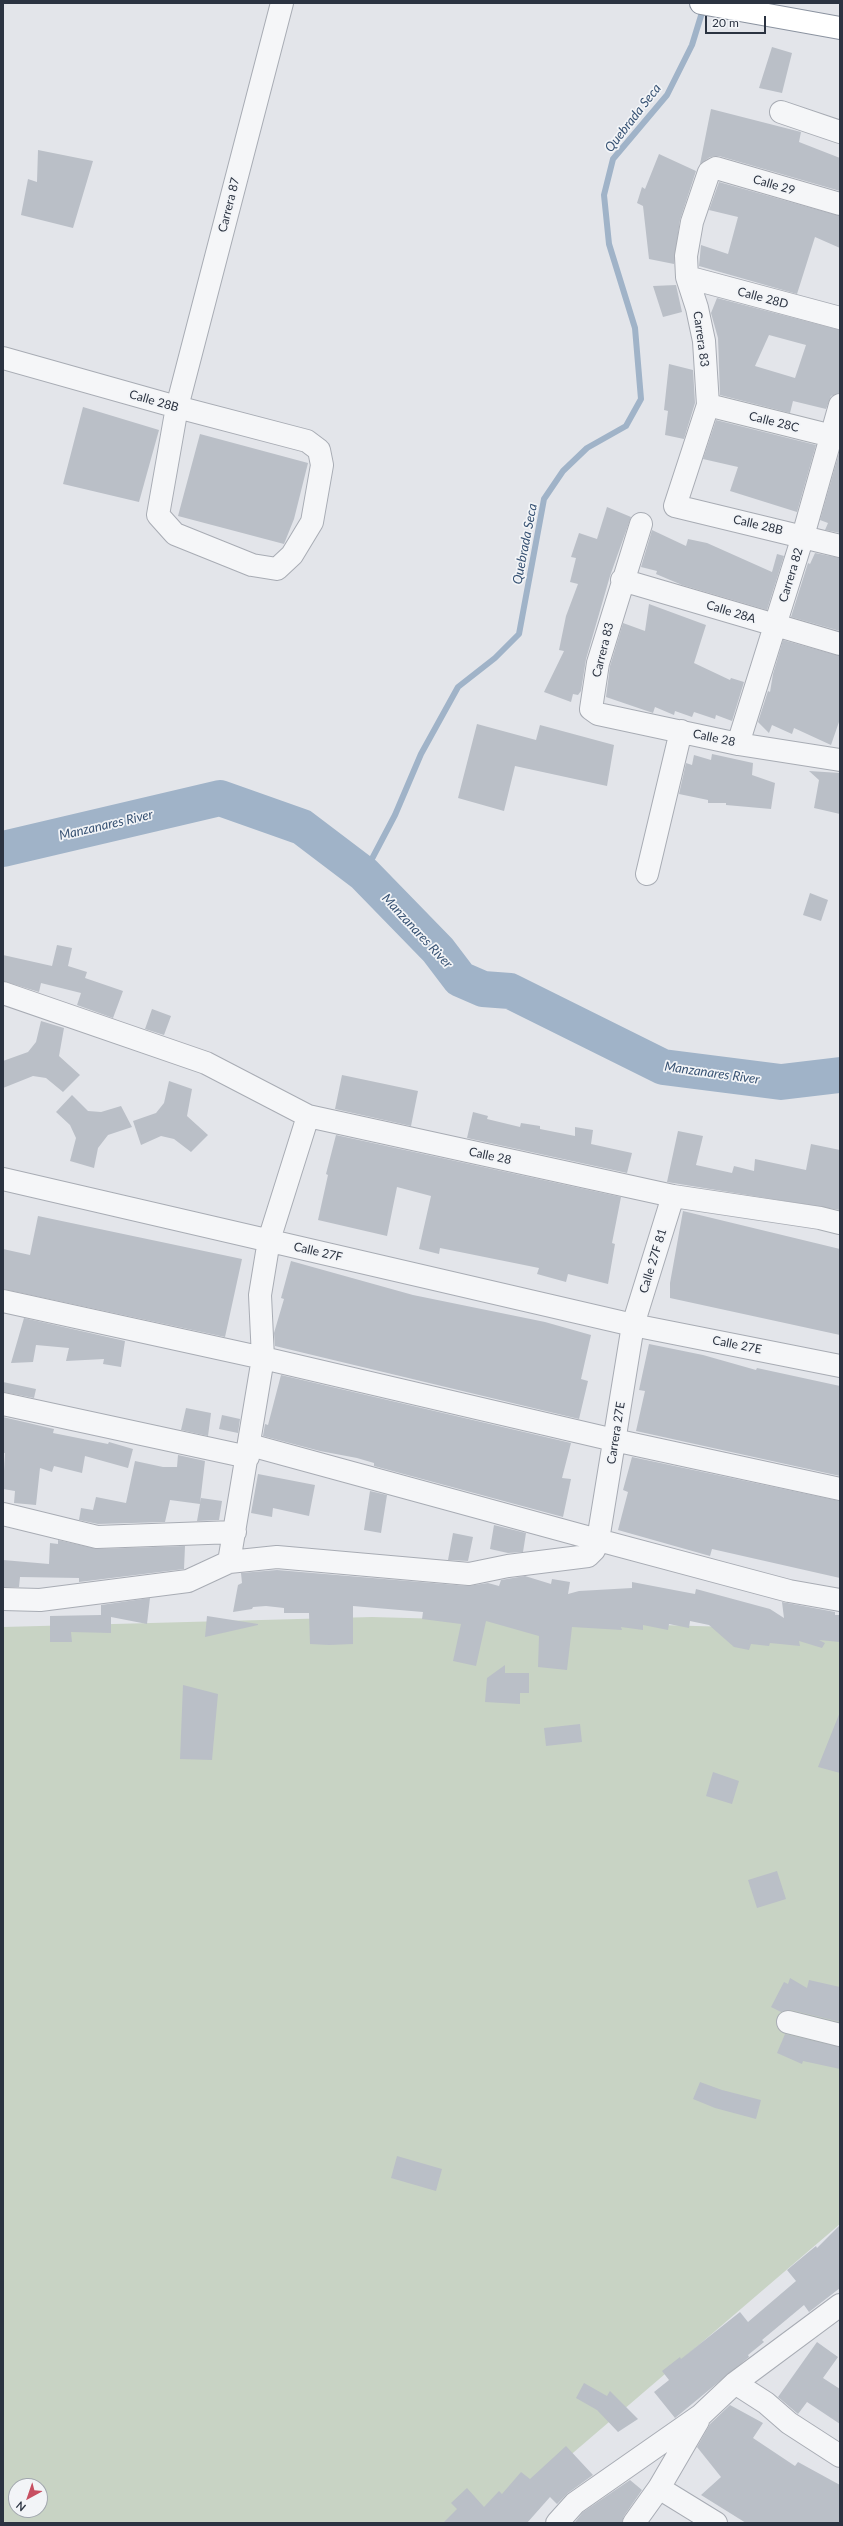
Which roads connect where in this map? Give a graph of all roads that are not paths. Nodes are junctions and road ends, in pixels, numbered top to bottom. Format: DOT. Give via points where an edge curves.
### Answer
graph roads {
  1 [pos="282,3"];
  2 [pos="701,3"];
  3 [pos="840,28"];
  4 [pos="781,112"];
  5 [pos="840,132"];
  6 [pos="709,172"];
  7 [pos="840,204"];
  8 [pos="686,277"];
  9 [pos="840,318"];
  10 [pos="3,358"];
  11 [pos="708,405"];
  12 [pos="840,405"];
  13 [pos="177,407"];
  14 [pos="836,437"];
  15 [pos="307,440"];
  16 [pos="675,506"];
  17 [pos="640,524"];
  18 [pos="803,536"];
  19 [pos="840,546"];
  20 [pos="622,580"];
  21 [pos="775,626"];
  22 [pos="840,644"];
  23 [pos="591,709"];
  24 [pos="682,731"];
  25 [pos="738,744"];
  26 [pos="840,760"];
  27 [pos="647,874"];
  28 [pos="3,993"];
  29 [pos="308,1116"];
  30 [pos="3,1179"];
  31 [pos="673,1196"];
  32 [pos="840,1223"];
  33 [pos="269,1240"];
  34 [pos="3,1301"];
  35 [pos="633,1325"];
  36 [pos="263,1358"];
  37 [pos="840,1366"];
  38 [pos="3,1404"];
  39 [pos="614,1440"];
  40 [pos="249,1451"];
  41 [pos="840,1489"];
  42 [pos="3,1514"];
  43 [pos="235,1532"];
  44 [pos="598,1540"];
  45 [pos="229,1562"];
  46 [pos="3,1599"];
  47 [pos="840,1600"];
  48 [pos="788,2022"];
  49 [pos="840,2035"];
  50 [pos="840,2305"];
  51 [pos="735,2383"];
  52 [pos="701,2415"];
  53 [pos="840,2456"];
  54 [pos="659,2488"];
  55 [pos="557,2523"];
  56 [pos="634,2523"];
  57 [pos="716,2523"];
  1 -- 13 [label="street, Carrera 87"];
  2 -- 3 [label="highway"];
  4 -- 5 [label="street"];
  6 -- 7 [label="street, Calle 29" via="716,168"];
  6 -- 8 [label="street, Carrera 83" via="692,222 686,256"];
  8 -- 9 [label="street, Calle 28D"];
  8 -- 11 [label="street, Carrera 83" via="697,308 704,341"];
  10 -- 13 [label="street, Calle 28B"];
  11 -- 14 [label="street, Calle 28C"];
  11 -- 16 [label="street, Carrera 83"];
  12 -- 14 [label="street, Carrera 82"];
  13 -- 15 [label="street, Calle 28B"];
  13 -- 15 [label="street, Carrera 87" via="158,515 175,534 252,565 277,569 292,555 312,522 322,465 319,450"];
  14 -- 18 [label="street, Carrera 82"];
  16 -- 18 [label="street, Calle 28B"];
  17 -- 20 [label="street, Carrera 83"];
  18 -- 19 [label="street, Calle 28B"];
  18 -- 21 [label="street, Carrera 82"];
  20 -- 21 [label="street, Calle 28A"];
  20 -- 23 [label="street, Carrera 83" via="598,663"];
  21 -- 22 [label="street, Calle 28A"];
  21 -- 25 [label="street, Carrera 82"];
  23 -- 24 [label="street, Calle 28" via="598,714"];
  24 -- 25 [label="street, Calle 28"];
  24 -- 27 [label="street"];
  25 -- 26 [label="street, Calle 28"];
  28 -- 29 [label="street, Calle 28" via="206,1063"];
  29 -- 31 [label="street, Calle 28"];
  29 -- 33 [label="street"];
  30 -- 33 [label="street, Calle 27F"];
  31 -- 32 [label="street"];
  31 -- 35 [label="street, Calle 27F 81"];
  33 -- 35 [label="street, Calle 27F"];
  33 -- 36 [label="street" via="260,1294"];
  34 -- 36 [label="street"];
  35 -- 37 [label="street, Calle 27E"];
  35 -- 39 [label="street, Carrera 27E"];
  36 -- 39 [label="street"];
  36 -- 40 [label="street"];
  38 -- 40 [label="street"];
  39 -- 41 [label="street"];
  39 -- 44 [label="street, Carrera 27E"];
  40 -- 43 [label="street"];
  40 -- 44 [label="street"];
  42 -- 43 [label="street" via="97,1537"];
  43 -- 45 [label="street"];
  44 -- 45 [label="street" via="588,1556 579,1559 508,1566 469,1574 277,1557"];
  44 -- 47 [label="street" via="789,1591"];
  45 -- 46 [label="street" via="188,1581 40,1600"];
  48 -- 49 [label="street"];
  50 -- 51 [label="street"];
  51 -- 52 [label="street"];
  51 -- 53 [label="street"];
  52 -- 54 [label="street"];
  52 -- 55 [label="street" via="575,2503"];
  54 -- 56 [label="street"];
  54 -- 57 [label="street"];
}
